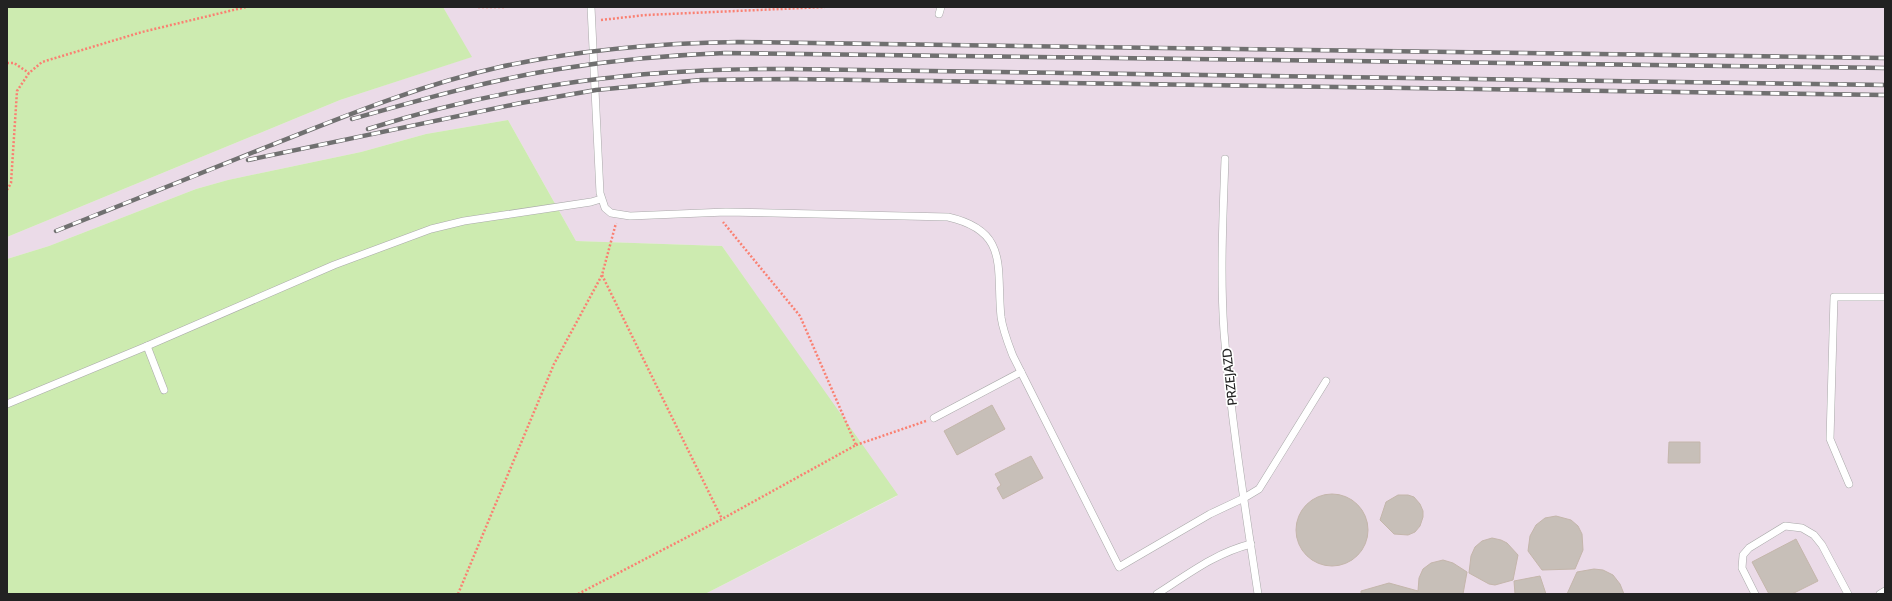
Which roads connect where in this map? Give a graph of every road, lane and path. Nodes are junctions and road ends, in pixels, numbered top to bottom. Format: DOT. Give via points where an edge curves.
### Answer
graph roads {
  1 [pos="246,7"];
  2 [pos="478,7"];
  3 [pos="506,7"];
  4 [pos="592,7"];
  5 [pos="826,7"];
  6 [pos="592,21"];
  7 [pos="7,63"];
  8 [pos="29,73"];
  9 [pos="1225,159"];
  10 [pos="7,190"];
  11 [pos="601,199"];
  12 [pos="715,212"];
  13 [pos="618,215"];
  14 [pos="602,275"];
  15 [pos="1885,297"];
  16 [pos="147,346"];
  17 [pos="1021,372"];
  18 [pos="1326,381"];
  19 [pos="164,390"];
  20 [pos="7,404"];
  21 [pos="934,418"];
  22 [pos="856,445"];
  23 [pos="1849,484"];
  24 [pos="1244,498"];
  25 [pos="722,519"];
  26 [pos="1250,544"];
  27 [pos="1885,591"];
  28 [pos="458,594"];
  29 [pos="578,594"];
  30 [pos="1157,594"];
  31 [pos="1258,594"];
  32 [pos="1755,594"];
  33 [pos="1848,594"];
  34 [pos="1880,594"];
  1 -- 8 [label="path" via="142,32 50,59"];
  2 -- 3 [label="path"];
  4 -- 6 [label="lane"];
  5 -- 6 [label="path" via="646,15"];
  6 -- 11 [label="lane"];
  7 -- 8 [label="path" via="14,63"];
  8 -- 10 [label="path" via="17,91 11,183"];
  9 -- 24 [label="lane, PRZEJAZD" via="1222,272 1224,330"];
  11 -- 13 [label="lane" via="605,208"];
  11 -- 16 [label="lane" via="583,204 464,221 431,229 334,265"];
  12 -- 13 [label="lane"];
  12 -- 17 [label="lane" via="922,215 948,217 975,225 986,234 997,256 1001,319"];
  12 -- 22 [label="path" via="800,316"];
  13 -- 14 [label="path"];
  14 -- 25 [label="path"];
  14 -- 28 [label="path" via="554,364"];
  15 -- 23 [label="lane" via="1834,297 1830,439"];
  16 -- 19 [label="lane"];
  16 -- 20 [label="lane"];
  17 -- 21 [label="lane"];
  17 -- 24 [label="lane" via="1119,567 1210,514"];
  18 -- 24 [label="lane" via="1259,489"];
  21 -- 22 [label="path"];
  22 -- 25 [label="path"];
  24 -- 26 [label="lane, PRZEJAZD"];
  25 -- 29 [label="path"];
  26 -- 30 [label="lane" via="1220,554"];
  26 -- 31 [label="lane, PRZEJAZD"];
  27 -- 34 [label="lane"];
  32 -- 33 [label="lane" via="1742,568 1743,555 1749,548 1785,526 1802,528 1814,535"];
}
